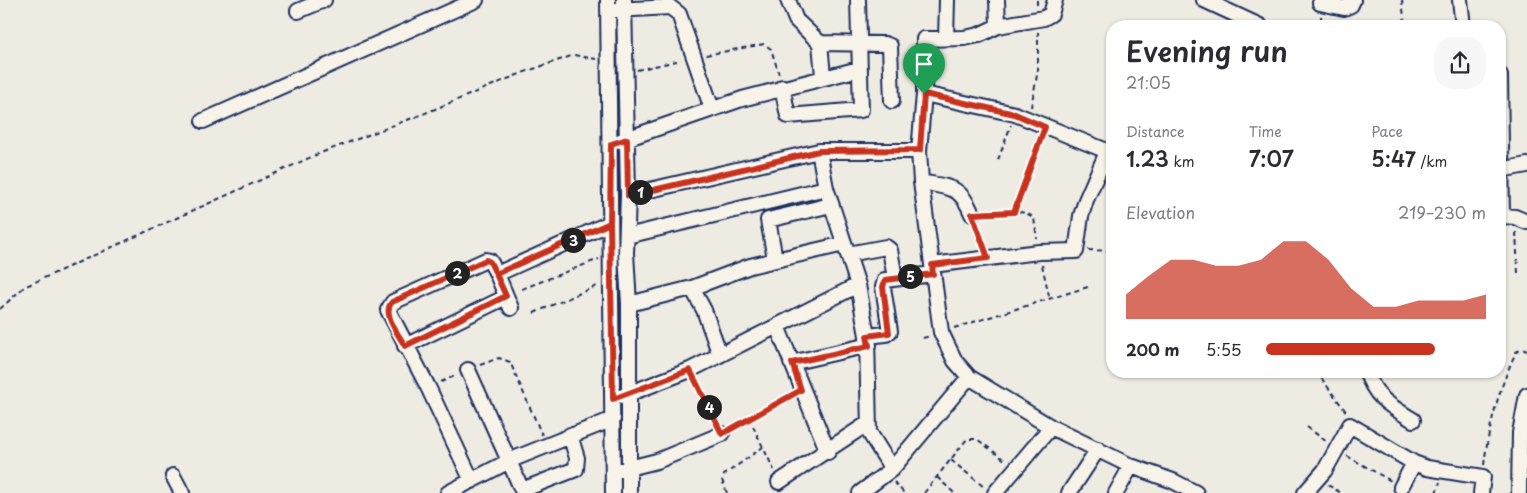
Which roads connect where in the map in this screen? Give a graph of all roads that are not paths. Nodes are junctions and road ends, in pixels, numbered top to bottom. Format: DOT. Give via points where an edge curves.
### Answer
graph roads {
  1 [pos="324,0"];
  2 [pos="476,0"];
  3 [pos="788,0"];
  4 [pos="858,0"];
  5 [pos="947,0"];
  6 [pos="997,0"];
  7 [pos="1055,0"];
  8 [pos="1204,0"];
  9 [pos="1352,0"];
  10 [pos="1460,0"];
  11 [pos="1320,3"];
  12 [pos="460,4"];
  13 [pos="608,5"];
  14 [pos="624,5"];
  15 [pos="298,11"];
  16 [pos="1247,20"];
  17 [pos="1462,20"];
  18 [pos="998,26"];
  19 [pos="946,38"];
  20 [pos="820,43"];
  21 [pos="859,44"];
  22 [pos="859,69"];
  23 [pos="823,76"];
  24 [pos="782,87"];
  25 [pos="924,94"];
  26 [pos="892,101"];
  27 [pos="712,109"];
  28 [pos="202,121"];
  29 [pos="627,139"];
  30 [pos="611,144"];
  31 [pos="920,150"];
  32 [pos="1106,150"];
  33 [pos="819,151"];
  34 [pos="1106,161"];
  35 [pos="1527,165"];
  36 [pos="1506,169"];
  37 [pos="921,182"];
  38 [pos="826,188"];
  39 [pos="628,196"];
  40 [pos="831,205"];
  41 [pos="972,214"];
  42 [pos="1506,217"];
  43 [pos="1521,219"];
  44 [pos="610,223"];
  45 [pos="627,236"];
  46 [pos="846,249"];
  47 [pos="775,259"];
  48 [pos="932,269"];
  49 [pos="496,274"];
  50 [pos="895,278"];
  51 [pos="858,285"];
  52 [pos="692,288"];
  53 [pos="629,304"];
  54 [pos="778,326"];
  55 [pos="868,341"];
  56 [pos="405,346"];
  57 [pos="720,355"];
  58 [pos="792,363"];
  59 [pos="468,370"];
  60 [pos="969,377"];
  61 [pos="1368,378"];
  62 [pos="629,394"];
  63 [pos="1527,395"];
  64 [pos="613,399"];
  65 [pos="613,419"];
  66 [pos="1413,420"];
  67 [pos="867,424"];
  68 [pos="1051,427"];
  69 [pos="722,434"];
  70 [pos="570,435"];
  71 [pos="1098,449"];
  72 [pos="828,452"];
  73 [pos="510,460"];
  74 [pos="1414,463"];
  75 [pos="1131,466"];
  76 [pos="629,468"];
  77 [pos="892,469"];
  78 [pos="613,471"];
  79 [pos="173,476"];
  80 [pos="1523,476"];
  81 [pos="472,481"];
  82 [pos="779,482"];
  83 [pos="1401,487"];
  84 [pos="990,490"];
  85 [pos="182,493"];
  86 [pos="448,493"];
  87 [pos="613,493"];
  88 [pos="629,493"];
  89 [pos="860,493"];
  90 [pos="1069,493"];
  91 [pos="1116,493"];
  92 [pos="1196,493"];
  93 [pos="1305,493"];
  94 [pos="1481,493"];
  95 [pos="1519,493"];
  1 -- 15 [label="street"];
  2 -- 12 [label="street"];
  3 -- 20 [label="street" via="796,20"];
  4 -- 21 [label="street"];
  5 -- 19 [label="street"];
  6 -- 18 [label="street"];
  7 -- 18 [label="street" via="1051,14"];
  8 -- 16 [label="street"];
  9 -- 11 [label="street" via="1351,5 1344,8"];
  10 -- 17 [label="street"];
  12 -- 28 [label="street"];
  13 -- 14 [label="street"];
  13 -- 30 [label="street"];
  14 -- 27 [label="street" via="670,7 680,14"];
  14 -- 29 [label="street"];
  18 -- 19 [label="street" via="979,34"];
  19 -- 25 [label="street" via="924,39"];
  20 -- 21 [label="street"];
  20 -- 23 [label="street"];
  21 -- 22 [label="street"];
  21 -- 26 [label="street" via="890,46"];
  22 -- 23 [label="street"];
  22 -- 24 [label="street" via="862,105 859,111 788,116"];
  23 -- 24 [label="street"];
  24 -- 27 [label="street"];
  25 -- 31 [label="street"];
  25 -- 32 [label="street" via="1015,114"];
  27 -- 29 [label="street"];
  29 -- 30 [label="street"];
  29 -- 39 [label="street"];
  30 -- 44 [label="street"];
  31 -- 33 [label="street"];
  31 -- 37 [label="street"];
  33 -- 38 [label="street"];
  33 -- 39 [label="street"];
  34 -- 48 [label="street" via="1081,216 1076,251 988,258"];
  35 -- 36 [label="street"];
  37 -- 41 [label="street" via="958,191 966,198"];
  37 -- 48 [label="street"];
  38 -- 40 [label="street"];
  38 -- 45 [label="street"];
  39 -- 45 [label="street"];
  40 -- 46 [label="street"];
  40 -- 47 [label="street" via="768,220"];
  42 -- 43 [label="street"];
  44 -- 49 [label="street"];
  44 -- 64 [label="street"];
  45 -- 53 [label="street"];
  46 -- 47 [label="street"];
  46 -- 50 [label="street" via="886,247 890,250"];
  46 -- 51 [label="street"];
  47 -- 52 [label="street"];
  48 -- 50 [label="street"];
  48 -- 60 [label="street" via="941,332 955,360"];
  49 -- 56 [label="street" via="508,302"];
  49 -- 56 [label="street" via="486,260 392,302 388,314"];
  50 -- 55 [label="street" via="885,280 883,284 890,331"];
  51 -- 54 [label="street"];
  51 -- 55 [label="street"];
  52 -- 53 [label="street"];
  52 -- 57 [label="street" via="704,310"];
  53 -- 62 [label="street"];
  54 -- 57 [label="street"];
  54 -- 58 [label="street"];
  55 -- 58 [label="street"];
  55 -- 67 [label="street"];
  56 -- 81 [label="street"];
  57 -- 62 [label="street"];
  58 -- 72 [label="street"];
  59 -- 73 [label="street"];
  60 -- 68 [label="street"];
  60 -- 77 [label="street"];
  61 -- 66 [label="street" via="1370,386 1380,397"];
  62 -- 64 [label="street"];
  62 -- 76 [label="street"];
  63 -- 80 [label="street" via="1520,433"];
  64 -- 65 [label="street"];
  65 -- 70 [label="street"];
  65 -- 78 [label="street"];
  67 -- 72 [label="street"];
  67 -- 77 [label="street" via="876,446"];
  68 -- 71 [label="street"];
  68 -- 84 [label="street" via="1016,468"];
  69 -- 76 [label="street" via="681,452"];
  70 -- 73 [label="street"];
  70 -- 73 [label="street" via="578,462 573,471 522,490"];
  71 -- 75 [label="street"];
  71 -- 90 [label="street"];
  72 -- 82 [label="street"];
  73 -- 81 [label="street"];
  74 -- 83 [label="street"];
  74 -- 93 [label="street" via="1350,425 1325,470"];
  74 -- 94 [label="street" via="1483,477"];
  75 -- 91 [label="street"];
  75 -- 92 [label="street"];
  76 -- 78 [label="street"];
  76 -- 88 [label="street"];
  77 -- 89 [label="street"];
  78 -- 87 [label="street"];
  79 -- 85 [label="street"];
  80 -- 95 [label="street"];
  81 -- 86 [label="street"];
}
